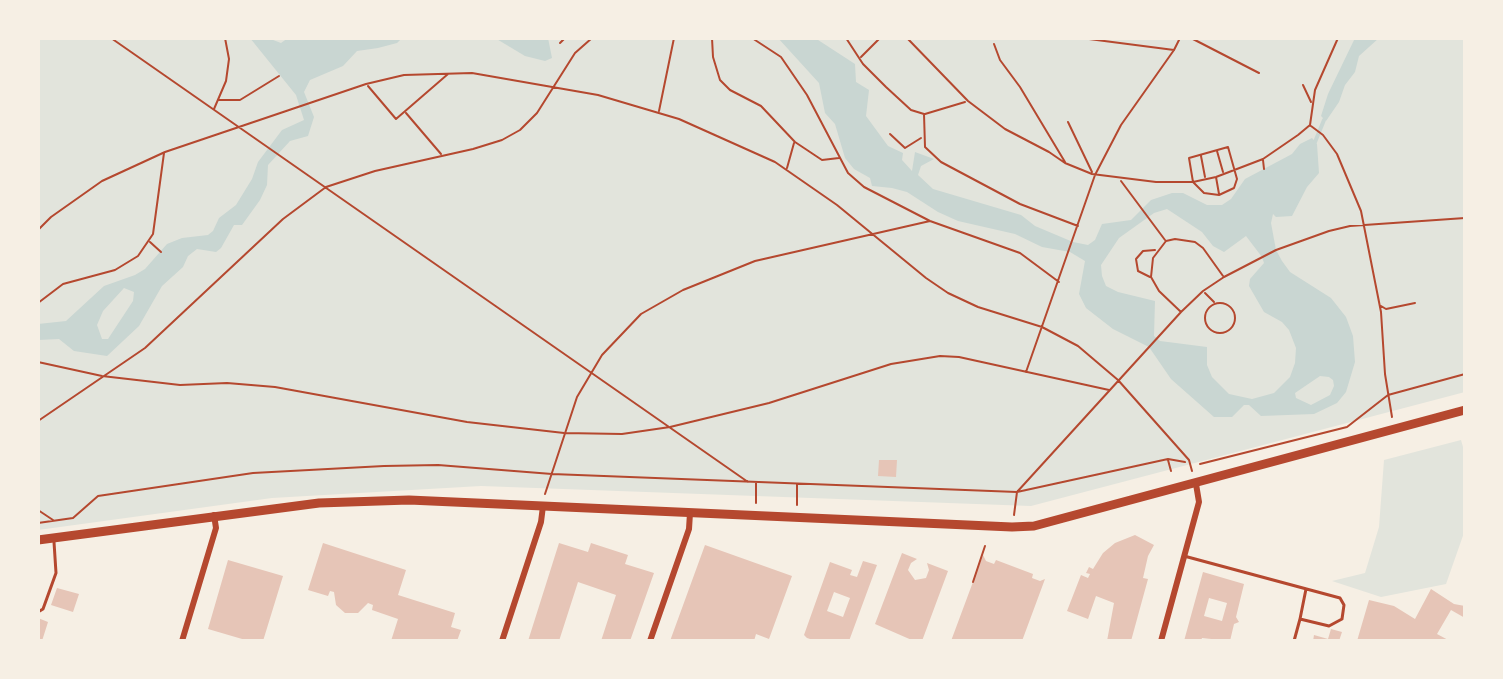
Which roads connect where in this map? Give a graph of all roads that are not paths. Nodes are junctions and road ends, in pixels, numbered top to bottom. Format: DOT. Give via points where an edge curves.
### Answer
graph roads {
  1 [pos="1465,410"];
  2 [pos="1196,484"];
  3 [pos="543,502"];
  4 [pos="690,513"];
  5 [pos="214,515"];
  6 [pos="53,538"];
  7 [pos="38,540"];
  8 [pos="1184,556"];
  9 [pos="1306,589"];
  10 [pos="38,612"];
  11 [pos="1300,619"];
  12 [pos="182,641"];
  13 [pos="502,641"];
  14 [pos="650,641"];
  15 [pos="1161,641"];
  16 [pos="1294,641"];
  1 -- 2 [label="main road"];
  2 -- 4 [label="main road" via="1057,521 1012,527"];
  2 -- 8 [label="street" via="1199,502"];
  3 -- 4 [label="main road"];
  3 -- 5 [label="main road" via="361,501"];
  3 -- 13 [label="street"];
  4 -- 14 [label="street"];
  5 -- 6 [label="main road"];
  5 -- 12 [label="street" via="216,528"];
  6 -- 7 [label="main road"];
  6 -- 10 [label="lane" via="56,573"];
  8 -- 9 [label="lane"];
  8 -- 15 [label="street"];
  9 -- 11 [label="lane"];
  9 -- 11 [label="lane" via="1340,598 1344,613 1329,626"];
  11 -- 16 [label="lane"];
}
